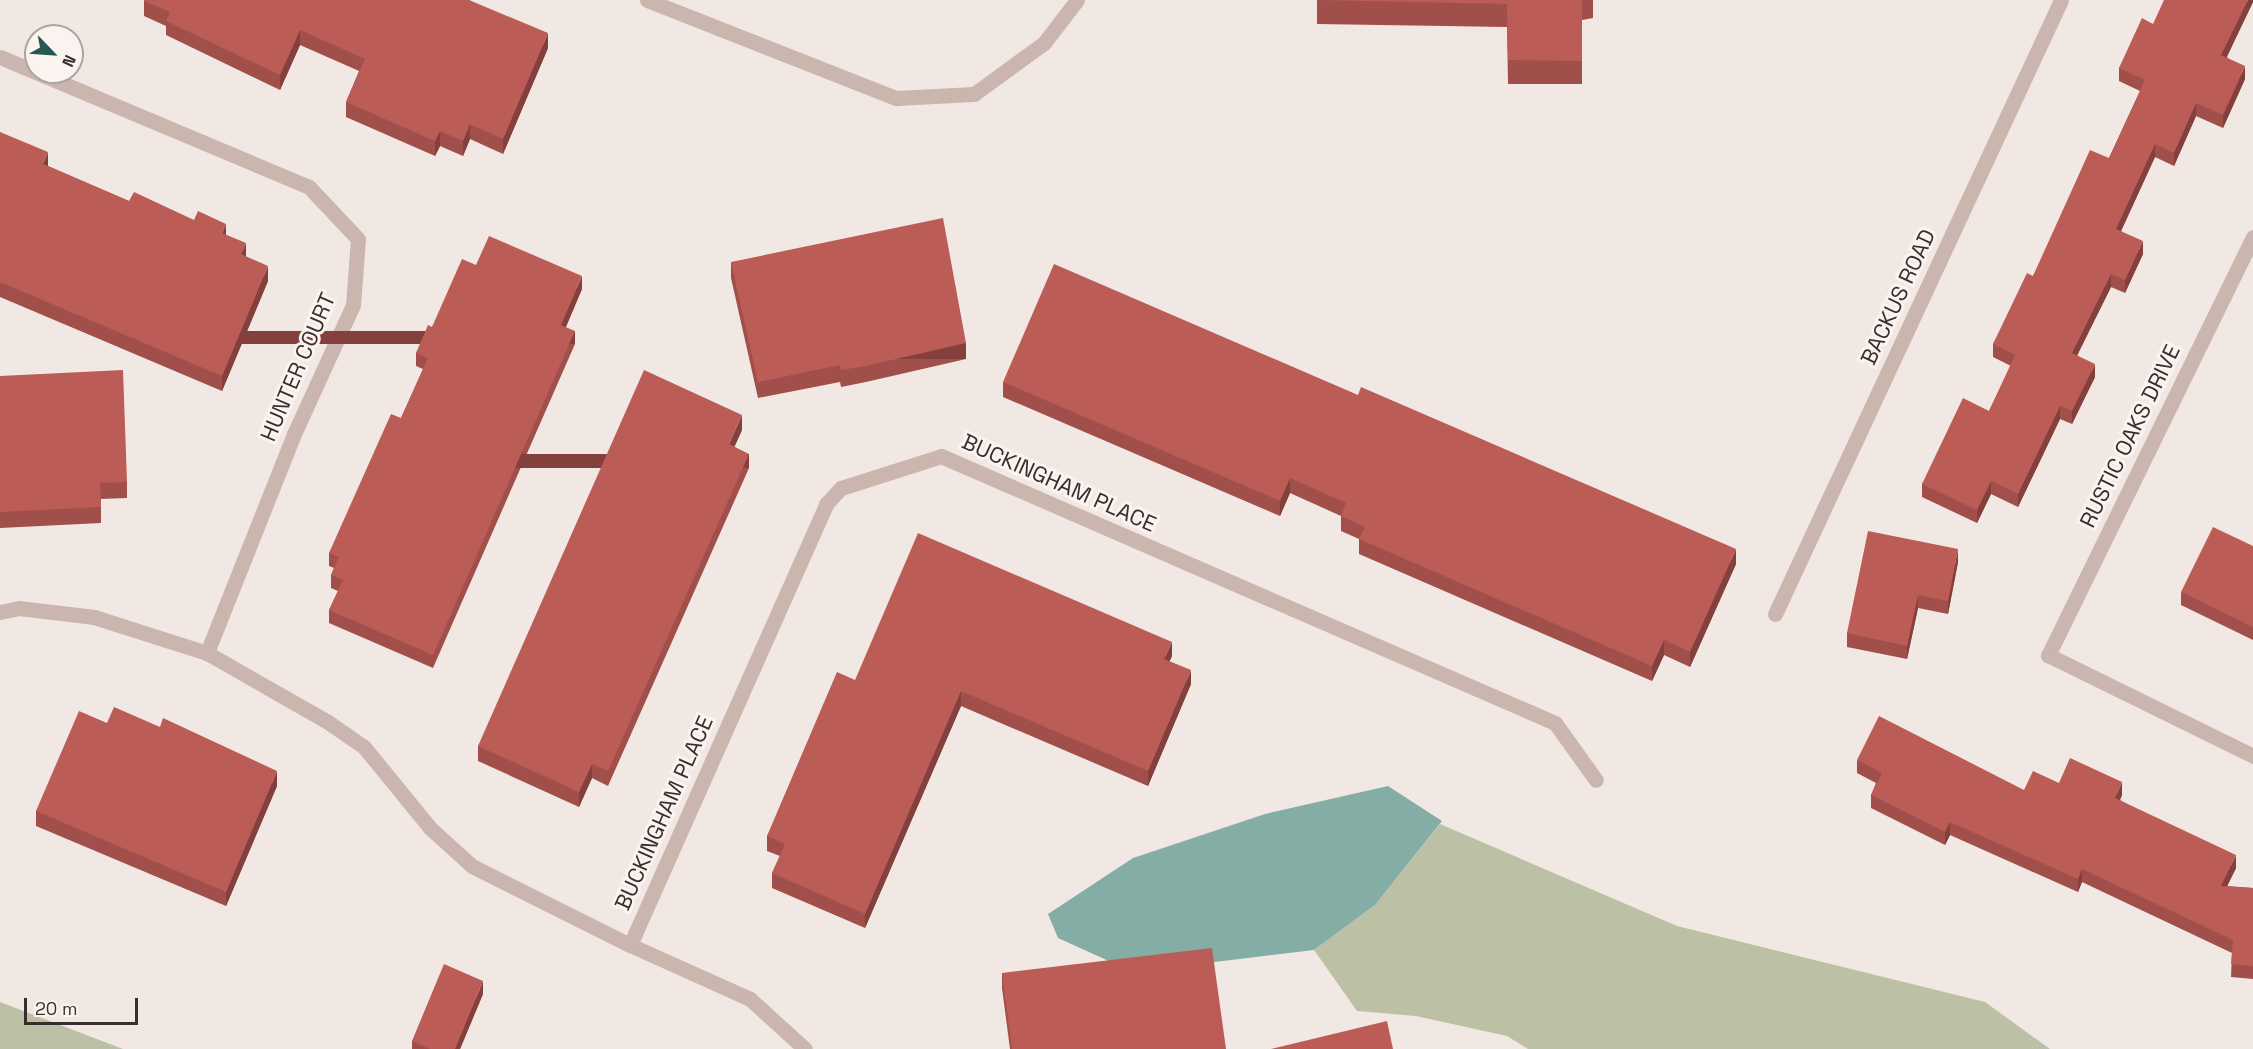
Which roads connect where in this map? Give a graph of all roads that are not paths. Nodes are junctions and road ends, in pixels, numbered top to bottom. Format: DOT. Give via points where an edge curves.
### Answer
graph roads {
  1 [pos="647,0"];
  2 [pos="1077,0"];
  3 [pos="2061,0"];
  4 [pos="0,57"];
  5 [pos="2253,237"];
  6 [pos="0,612"];
  7 [pos="1774,614"];
  8 [pos="207,653"];
  9 [pos="2253,756"];
  10 [pos="1596,780"];
  11 [pos="630,945"];
  12 [pos="805,1049"];
  1 -- 2 [label="street" via="896,98 974,94 1044,43"];
  3 -- 7 [label="street, BACKUS ROAD"];
  4 -- 8 [label="street, HUNTER COURT" via="309,187 358,239 353,305 294,434"];
  5 -- 9 [label="street, RUSTIC OAKS DRIVE" via="2048,656"];
  6 -- 8 [label="street" via="19,608 94,617"];
  8 -- 11 [label="street" via="364,747 430,828 472,866"];
  10 -- 11 [label="street, BUCKINGHAM PLACE" via="1556,723 941,456 841,488 826,504"];
  11 -- 12 [label="street" via="750,999"];
}
